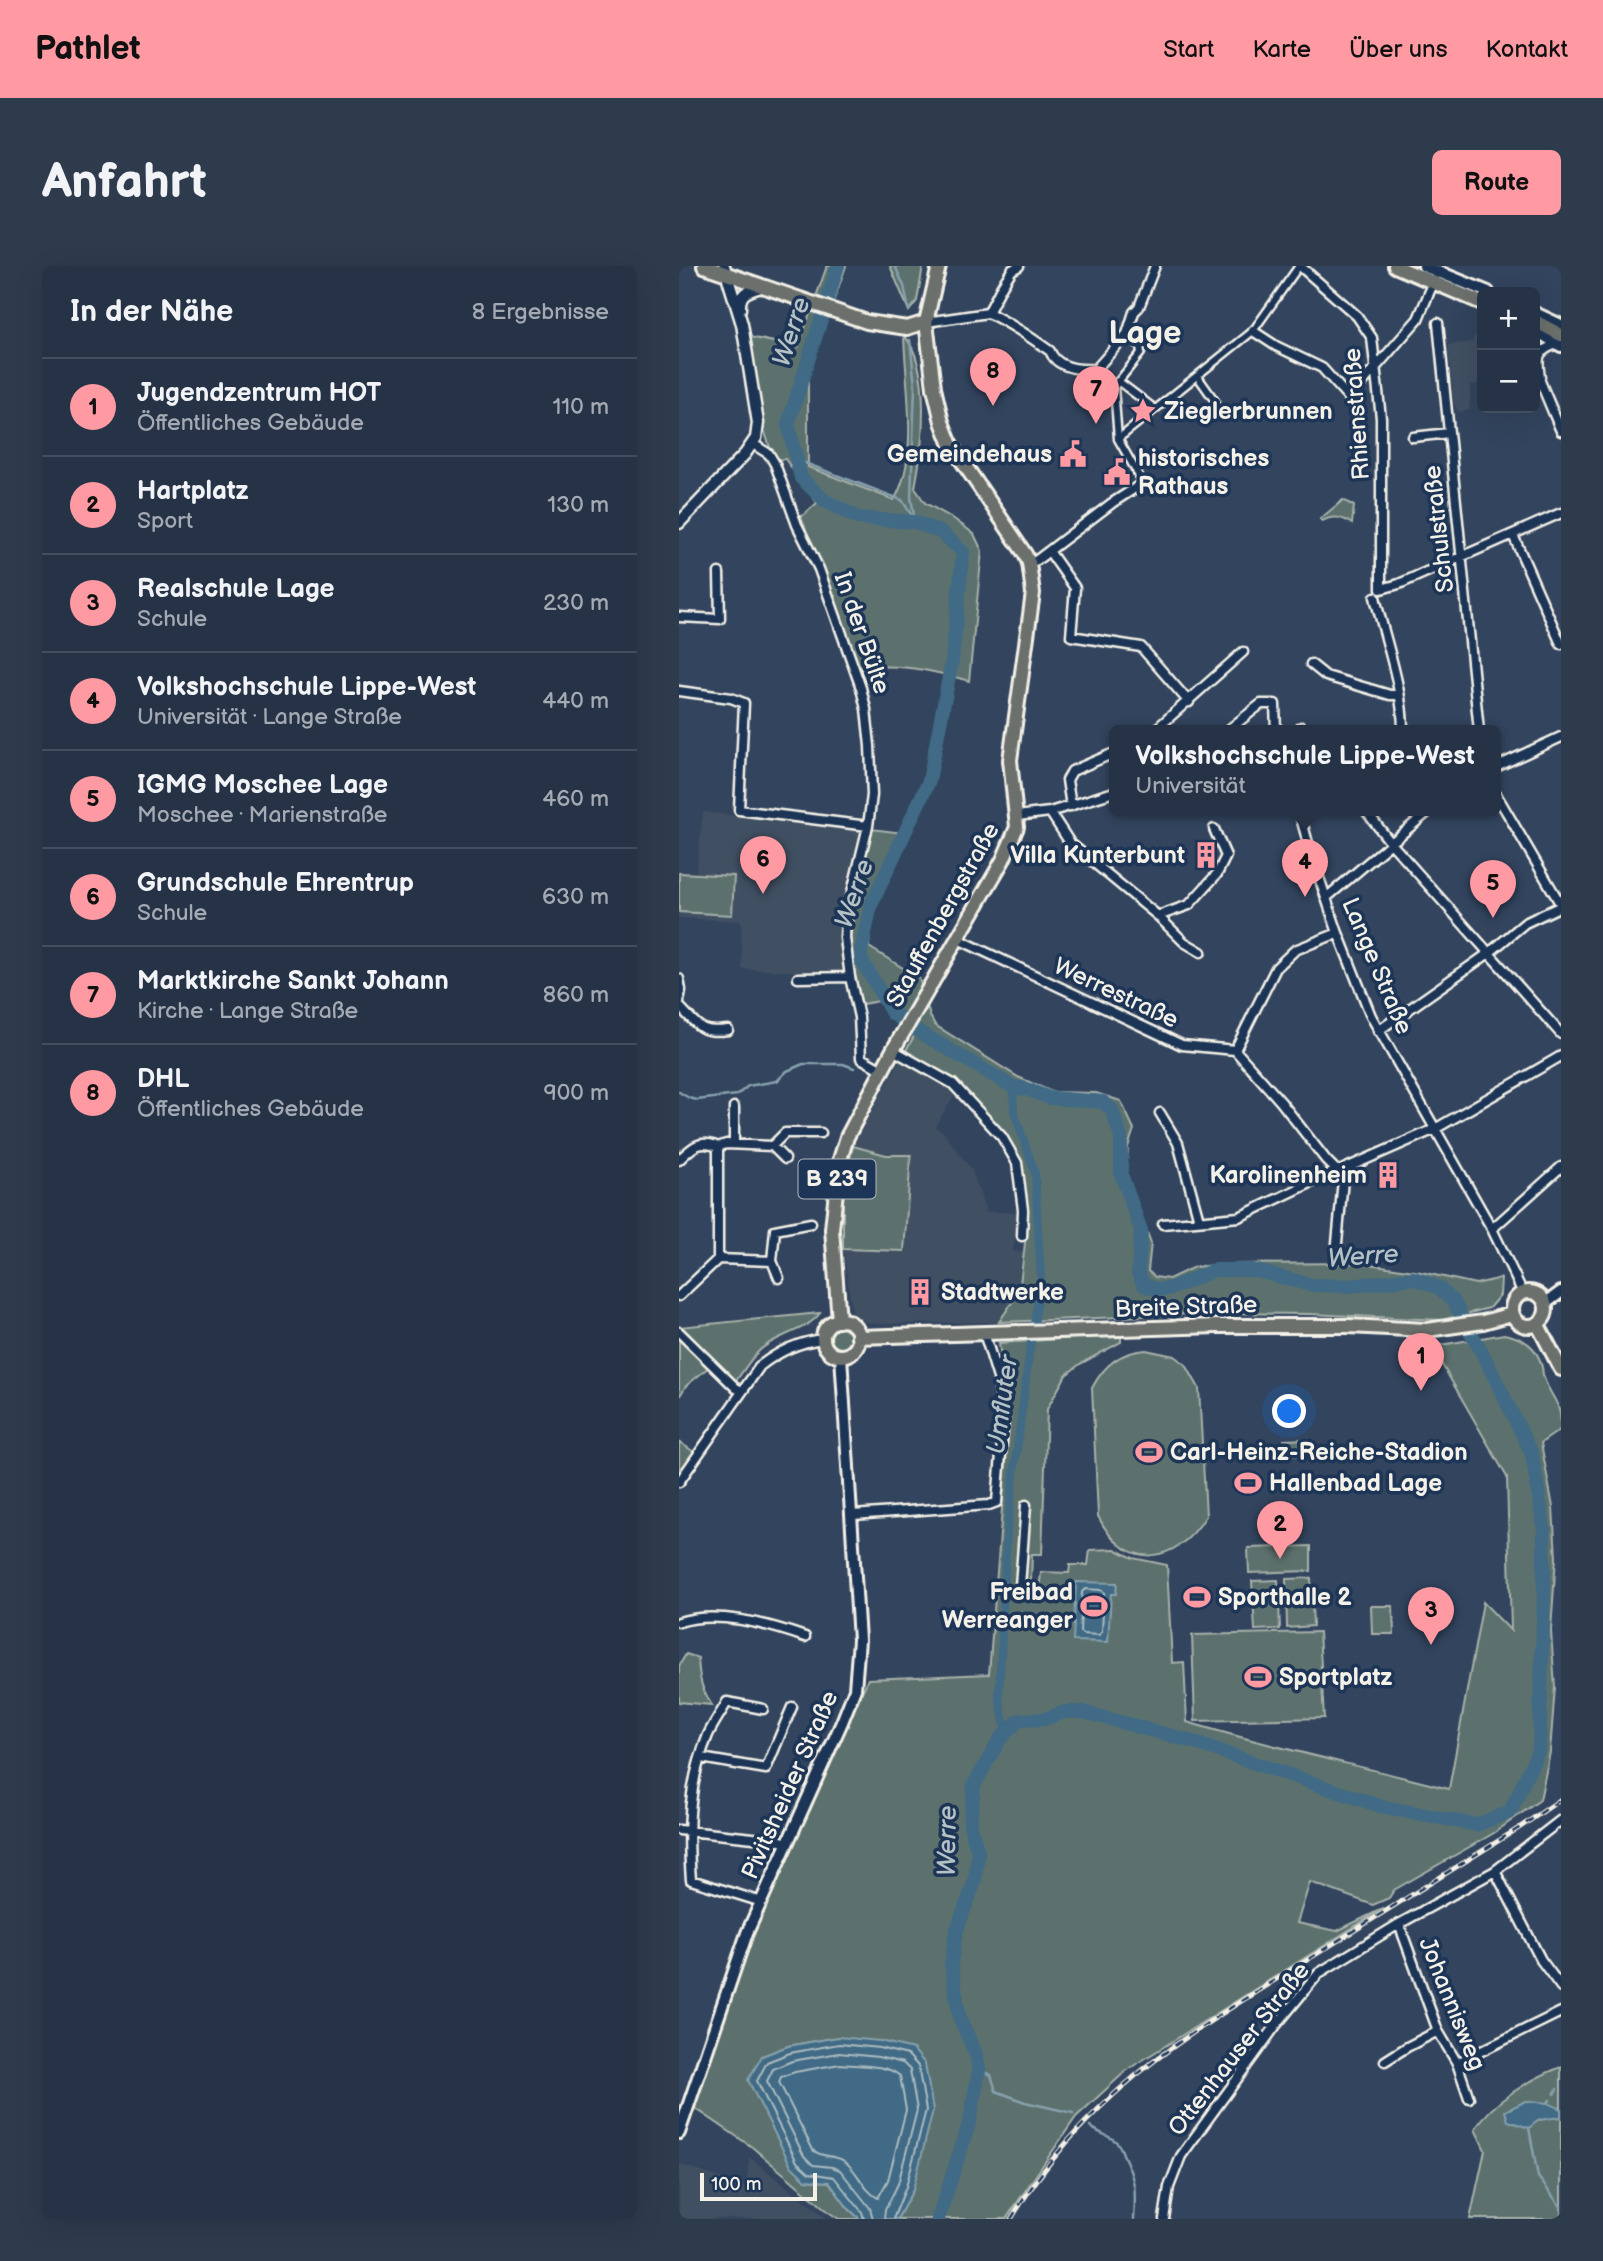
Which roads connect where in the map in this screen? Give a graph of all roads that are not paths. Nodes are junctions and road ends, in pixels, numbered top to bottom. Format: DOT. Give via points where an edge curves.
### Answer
graph roads {
  1 [pos="703,266"];
  2 [pos="939,266"];
  3 [pos="1019,266"];
  4 [pos="1155,266"];
  5 [pos="1300,266"];
  6 [pos="1395,266"];
  7 [pos="1414,266"];
  8 [pos="1424,266"];
  9 [pos="725,270"];
  10 [pos="1435,280"];
  11 [pos="761,287"];
  12 [pos="1477,288"];
  13 [pos="1477,295"];
  14 [pos="1477,301"];
  15 [pos="988,313"];
  16 [pos="1540,317"];
  17 [pos="926,322"];
  18 [pos="1438,323"];
  19 [pos="742,324"];
  20 [pos="1540,325"];
  21 [pos="1253,331"];
  22 [pos="1540,331"];
  23 [pos="1560,333"];
  24 [pos="1127,334"];
  25 [pos="1540,355"];
  26 [pos="1377,368"];
  27 [pos="1096,369"];
  28 [pos="1198,377"];
  29 [pos="1118,382"];
  30 [pos="1540,384"];
  31 [pos="1215,401"];
  32 [pos="1155,409"];
  33 [pos="1561,431"];
  34 [pos="1450,433"];
  35 [pos="1413,437"];
  36 [pos="1118,439"];
  37 [pos="753,444"];
  38 [pos="1143,483"];
  39 [pos="1561,513"];
  40 [pos="680,519"];
  41 [pos="1513,535"];
  42 [pos="1049,551"];
  43 [pos="1461,557"];
  44 [pos="1029,564"];
  45 [pos="719,573"];
  46 [pos="1375,597"];
  47 [pos="679,617"];
  48 [pos="1561,644"];
  49 [pos="1243,652"];
  50 [pos="1311,664"];
  51 [pos="679,691"];
  52 [pos="1399,695"];
  53 [pos="1189,702"];
  54 [pos="1161,725"];
  55 [pos="1235,725"];
  56 [pos="1276,725"];
  57 [pos="1403,725"];
  58 [pos="1478,725"];
  59 [pos="1561,737"];
  60 [pos="1109,755"];
  61 [pos="1501,765"];
  62 [pos="1109,794"];
  63 [pos="1501,803"];
  64 [pos="1071,806"];
  65 [pos="1050,812"];
  66 [pos="1017,816"];
  67 [pos="1301,816"];
  68 [pos="1372,816"];
  69 [pos="1423,816"];
  70 [pos="868,826"];
  71 [pos="1214,829"];
  72 [pos="1390,842"];
  73 [pos="1326,898"];
  74 [pos="1561,905"];
  75 [pos="1159,916"];
  76 [pos="1338,933"];
  77 [pos="958,939"];
  78 [pos="1201,952"];
  79 [pos="1489,953"];
  80 [pos="850,977"];
  81 [pos="798,978"];
  82 [pos="679,979"];
  83 [pos="679,1004"];
  84 [pos="728,1030"];
  85 [pos="1378,1031"];
  86 [pos="1561,1034"];
  87 [pos="893,1050"];
  88 [pos="1235,1050"];
  89 [pos="1561,1056"];
  90 [pos="882,1070"];
  91 [pos="733,1107"];
  92 [pos="1160,1113"];
  93 [pos="1435,1129"];
  94 [pos="821,1133"];
  95 [pos="734,1144"];
  96 [pos="772,1146"];
  97 [pos="718,1147"];
  98 [pos="785,1159"];
  99 [pos="679,1160"];
  100 [pos="1561,1167"];
  101 [pos="1340,1170"];
  102 [pos="1199,1220"];
  103 [pos="811,1223"];
  104 [pos="1163,1224"];
  105 [pos="1492,1229"];
  106 [pos="1022,1236"];
  107 [pos="1337,1243"];
  108 [pos="718,1259"];
  109 [pos="772,1261"];
  110 [pos="779,1278"];
  111 [pos="1561,1292"];
  112 [pos="1523,1293"];
  113 [pos="679,1296"];
  114 [pos="1546,1303"];
  115 [pos="1513,1314"];
  116 [pos="839,1321"];
  117 [pos="1538,1325"];
  118 [pos="679,1332"];
  119 [pos="983,1333"];
  120 [pos="859,1337"];
  121 [pos="823,1339"];
  122 [pos="841,1356"];
  123 [pos="1561,1369"];
  124 [pos="742,1391"];
  125 [pos="679,1482"];
  126 [pos="1027,1505"];
  127 [pos="853,1515"];
  128 [pos="1020,1586"];
  129 [pos="679,1622"];
  130 [pos="805,1637"];
  131 [pos="792,1707"];
  132 [pos="763,1709"];
  133 [pos="701,1758"];
  134 [pos="1561,1820"];
  135 [pos="683,1831"];
  136 [pos="787,1844"];
  137 [pos="1495,1871"];
  138 [pos="762,1902"];
  139 [pos="1399,1924"];
  140 [pos="1561,1987"];
  141 [pos="1561,2012"];
  142 [pos="1438,2031"];
  143 [pos="1385,2062"];
  144 [pos="1457,2063"];
  145 [pos="1469,2098"];
  146 [pos="679,2133"];
  147 [pos="1164,2219"];
  1 -- 9 [label="main road"];
  2 -- 17 [label="main road"];
  3 -- 15 [label="street" via="1002,285"];
  4 -- 24 [label="street"];
  5 -- 21 [label="street"];
  5 -- 26 [label="street, Rhienstraße" via="1363,322 1372,338"];
  6 -- 10 [label="main road"];
  7 -- 10 [label="main road"];
  8 -- 12 [label="main road"];
  9 -- 11 [label="main road"];
  9 -- 19 [label="street"];
  10 -- 13 [label="main road"];
  10 -- 14 [label="main road"];
  10 -- 26 [label="street" via="1418,319"];
  11 -- 17 [label="main road" via="867,322 909,328"];
  11 -- 19 [label="street" via="741,296"];
  15 -- 17 [label="street"];
  15 -- 27 [label="street" via="1021,330 1073,370"];
  16 -- 23 [label="main road"];
  17 -- 44 [label="main road, Stauffenbergstraße / B 239" via="947,436"];
  18 -- 34 [label="street, Schulstraße"];
  19 -- 37 [label="street" via="757,414"];
  20 -- 23 [label="main road"];
  21 -- 26 [label="street" via="1322,368 1349,398"];
  21 -- 28 [label="street"];
  22 -- 23 [label="main road"];
  23 -- 25 [label="street"];
  24 -- 27 [label="street"];
  24 -- 29 [label="street" via="1141,353"];
  26 -- 43 [label="street, Rhienstraße" via="1381,589"];
  27 -- 29 [label="street"];
  28 -- 31 [label="street"];
  28 -- 32 [label="street"];
  29 -- 32 [label="street"];
  29 -- 36 [label="street"];
  30 -- 33 [label="street"];
  32 -- 36 [label="street"];
  34 -- 35 [label="street"];
  34 -- 43 [label="street, Schulstraße"];
  36 -- 38 [label="street"];
  37 -- 40 [label="street"];
  37 -- 70 [label="street, In der Bülte" via="775,464 861,688 870,746"];
  38 -- 42 [label="street"];
  39 -- 41 [label="street"];
  41 -- 43 [label="street"];
  41 -- 48 [label="street"];
  42 -- 44 [label="street"];
  42 -- 53 [label="street" via="1075,588 1071,636 1141,648"];
  43 -- 58 [label="street, Schulstraße"];
  44 -- 66 [label="main road, Stauffenbergstraße / B 239" via="1033,593 1010,760"];
  45 -- 47 [label="street" via="720,619"];
  46 -- 52 [label="street"];
  49 -- 53 [label="street"];
  50 -- 52 [label="street" via="1326,676"];
  51 -- 70 [label="street" via="744,703 739,810"];
  52 -- 57 [label="street"];
  53 -- 54 [label="street"];
  55 -- 56 [label="street" via="1261,704 1275,704"];
  59 -- 61 [label="street"];
  60 -- 64 [label="street" via="1072,771 1067,779"];
  62 -- 64 [label="street"];
  63 -- 74 [label="street"];
  64 -- 65 [label="street"];
  65 -- 66 [label="street"];
  65 -- 75 [label="street" via="1070,843"];
  66 -- 77 [label="main road, Stauffenbergstraße / B 239" via="1012,842"];
  67 -- 73 [label="street, Lange Straße"];
  68 -- 72 [label="street"];
  69 -- 72 [label="street"];
  70 -- 80 [label="street, In der Bülte" via="846,917"];
  71 -- 75 [label="street" via="1226,856 1217,874 1189,905"];
  72 -- 73 [label="street"];
  72 -- 79 [label="street"];
  73 -- 76 [label="street, Lange Straße"];
  74 -- 79 [label="street" via="1525,923"];
  75 -- 78 [label="street"];
  76 -- 85 [label="street, Lange Straße"];
  76 -- 88 [label="street" via="1295,950 1276,968"];
  77 -- 87 [label="main road, Stauffenbergstraße / B 239"];
  77 -- 88 [label="street, Werrestraße" via="1182,1045"];
  79 -- 85 [label="street"];
  79 -- 86 [label="street"];
  80 -- 81 [label="street"];
  80 -- 90 [label="street, In der Bülte" via="859,1017 861,1058"];
  82 -- 83 [label="street"];
  83 -- 84 [label="street" via="704,1030"];
  85 -- 93 [label="street, Lange Straße"];
  87 -- 90 [label="main road, B 239"];
  87 -- 106 [label="street" via="953,1084 1002,1137 1017,1163"];
  88 -- 101 [label="street" via="1326,1160"];
  89 -- 93 [label="street"];
  90 -- 116 [label="main road, B 239" via="847,1137 839,1163 832,1229"];
  91 -- 95 [label="street"];
  92 -- 102 [label="street" via="1178,1143"];
  93 -- 101 [label="street"];
  93 -- 105 [label="street, Lange Straße"];
  94 -- 96 [label="street" via="785,1133"];
  95 -- 96 [label="street"];
  95 -- 97 [label="street"];
  96 -- 98 [label="street"];
  97 -- 99 [label="street" via="693,1145"];
  97 -- 108 [label="street"];
  100 -- 105 [label="street"];
  101 -- 102 [label="street" via="1239,1217"];
  101 -- 107 [label="street"];
  102 -- 104 [label="street"];
  103 -- 109 [label="street" via="775,1230"];
  105 -- 112 [label="street, Lange Straße"];
  108 -- 109 [label="street"];
  108 -- 113 [label="street"];
  109 -- 110 [label="street"];
  111 -- 114 [label="main road"];
  112 -- 114 [label="main road" via="1536,1293"];
  112 -- 115 [label="main road" via="1513,1304"];
  114 -- 117 [label="main road" via="1546,1315"];
  115 -- 117 [label="main road" via="1521,1325"];
  115 -- 119 [label="main road, Breite Straße" via="1427,1330 1218,1326"];
  116 -- 120 [label="main road" via="850,1323"];
  116 -- 121 [label="main road" via="826,1328"];
  117 -- 123 [label="main road"];
  118 -- 124 [label="street"];
  119 -- 120 [label="main road, Breite Straße"];
  119 -- 127 [label="street" via="998,1378 1004,1419 997,1502"];
  120 -- 122 [label="main road" via="854,1350"];
  121 -- 122 [label="main road" via="826,1349"];
  121 -- 124 [label="street" via="776,1353 759,1366"];
  122 -- 127 [label="main road, Pivitsheider Straße"];
  124 -- 125 [label="street"];
  126 -- 128 [label="street"];
  127 -- 136 [label="main road, Pivitsheider Straße" via="857,1676"];
  129 -- 130 [label="street" via="696,1617 735,1621"];
  131 -- 133 [label="street" via="766,1769"];
  132 -- 133 [label="street" via="727,1702"];
  133 -- 135 [label="street"];
  134 -- 137 [label="street, Ottenhauser Straße"];
  135 -- 136 [label="street"];
  135 -- 138 [label="street" via="691,1880"];
  136 -- 138 [label="main road, Pivitsheider Straße"];
  137 -- 139 [label="street, Ottenhauser Straße"];
  137 -- 140 [label="street" via="1541,1960"];
  138 -- 146 [label="main road, Pivitsheider Straße" via="740,1952"];
  139 -- 142 [label="street, Johannisweg"];
  139 -- 147 [label="street, Ottenhauser Straße" via="1338,1959 1303,1991 1181,2156 1169,2187"];
  141 -- 144 [label="street"];
  142 -- 143 [label="street"];
  142 -- 144 [label="street, Johannisweg"];
  144 -- 145 [label="street, Johannisweg"];
}
